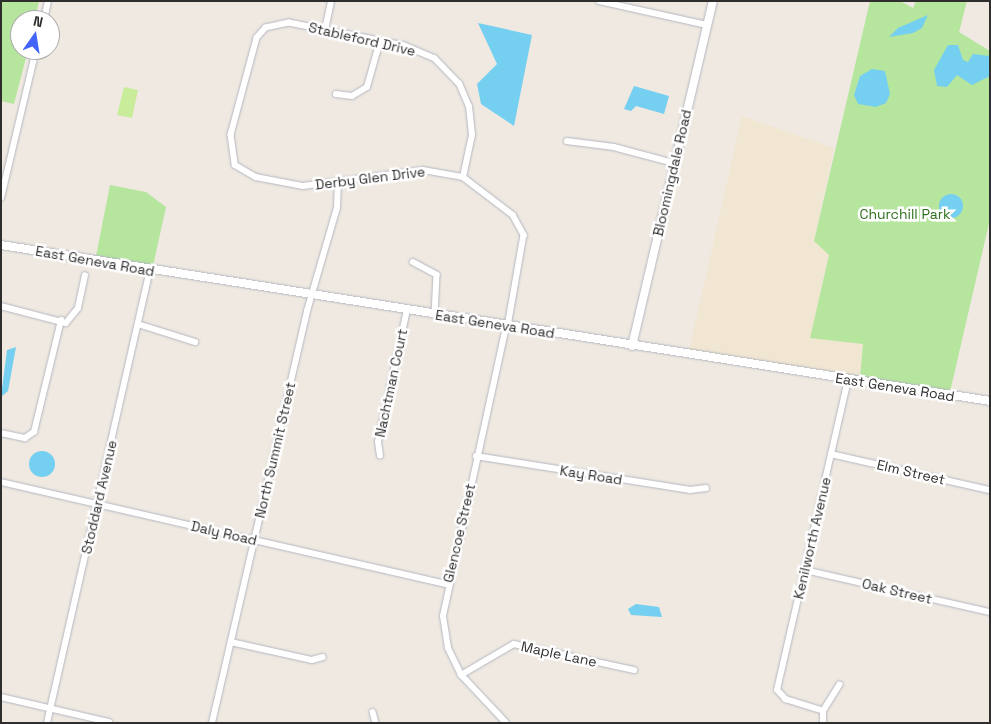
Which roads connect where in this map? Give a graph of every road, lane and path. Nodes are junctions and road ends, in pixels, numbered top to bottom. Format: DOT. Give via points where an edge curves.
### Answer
graph roads {
  1 [pos="331,1"];
  2 [pos="599,1"];
  3 [pos="713,1"];
  4 [pos="707,25"];
  5 [pos="324,30"];
  6 [pos="380,41"];
  7 [pos="34,60"];
  8 [pos="336,94"];
  9 [pos="567,141"];
  10 [pos="674,163"];
  11 [pos="236,165"];
  12 [pos="463,177"];
  13 [pos="338,183"];
  14 [pos="1,198"];
  15 [pos="521,224"];
  16 [pos="1,245"];
  17 [pos="413,262"];
  18 [pos="150,271"];
  19 [pos="85,276"];
  20 [pos="310,295"];
  21 [pos="1,306"];
  22 [pos="407,310"];
  23 [pos="435,315"];
  24 [pos="61,320"];
  25 [pos="138,324"];
  26 [pos="507,326"];
  27 [pos="195,342"];
  28 [pos="632,346"];
  29 [pos="848,380"];
  30 [pos="990,401"];
  31 [pos="1,433"];
  32 [pos="831,454"];
  33 [pos="380,456"];
  34 [pos="476,456"];
  35 [pos="1,482"];
  36 [pos="706,488"];
  37 [pos="990,490"];
  38 [pos="97,504"];
  39 [pos="254,540"];
  40 [pos="805,570"];
  41 [pos="447,584"];
  42 [pos="990,612"];
  43 [pos="231,642"];
  44 [pos="323,657"];
  45 [pos="634,670"];
  46 [pos="461,675"];
  47 [pos="839,685"];
  48 [pos="1,697"];
  49 [pos="50,709"];
  50 [pos="823,711"];
  51 [pos="373,712"];
  52 [pos="109,722"];
  53 [pos="47,723"];
  54 [pos="212,723"];
  55 [pos="376,723"];
  56 [pos="506,723"];
  57 [pos="823,723"];
  1 -- 5 [label="street"];
  2 -- 4 [label="street"];
  3 -- 4 [label="main road, Bloomingdale Road"];
  4 -- 10 [label="main road, Bloomingdale Road"];
  5 -- 6 [label="street, Stableford Drive"];
  5 -- 11 [label="street, Stableford Drive" via="280,23 266,28 254,42 230,140"];
  6 -- 8 [label="street" via="367,87 352,96"];
  6 -- 12 [label="street, Stableford Drive" via="427,54 459,84 472,127"];
  7 -- 14 [label="street"];
  9 -- 10 [label="street" via="614,147"];
  10 -- 28 [label="main road, Bloomingdale Road"];
  11 -- 13 [label="street, Derby Glen Drive" via="251,175 296,185"];
  12 -- 13 [label="street, Derby Glen Drive" via="423,170"];
  12 -- 15 [label="street, Derby Glen Drive"];
  13 -- 20 [label="street, North Summit Street" via="330,235"];
  15 -- 26 [label="street, Glencoe Street" via="525,250"];
  16 -- 18 [label="main road, East Geneva Road"];
  17 -- 23 [label="street" via="437,275"];
  18 -- 20 [label="main road, East Geneva Road"];
  18 -- 25 [label="street, Stoddard Avenue"];
  19 -- 24 [label="street" via="78,308 66,323"];
  20 -- 22 [label="main road, East Geneva Road"];
  20 -- 39 [label="street, North Summit Street"];
  21 -- 24 [label="street"];
  22 -- 23 [label="main road, East Geneva Road"];
  22 -- 33 [label="street, Nachtman Court" via="378,442"];
  23 -- 26 [label="main road, East Geneva Road"];
  24 -- 31 [label="street" via="34,432 25,438"];
  25 -- 27 [label="street"];
  25 -- 38 [label="street, Stoddard Avenue"];
  26 -- 28 [label="main road, East Geneva Road"];
  26 -- 34 [label="street, Glencoe Street"];
  28 -- 29 [label="main road, East Geneva Road"];
  29 -- 30 [label="main road, East Geneva Road"];
  29 -- 32 [label="street, Kenilworth Avenue"];
  32 -- 37 [label="street, Elm Street"];
  32 -- 40 [label="street, Kenilworth Avenue"];
  34 -- 36 [label="street, Kay Road" via="690,490"];
  34 -- 41 [label="street, Glencoe Street"];
  35 -- 38 [label="street, Daly Road"];
  38 -- 39 [label="street, Daly Road"];
  38 -- 49 [label="street, Stoddard Avenue"];
  39 -- 41 [label="street, Daly Road"];
  39 -- 43 [label="street, North Summit Street"];
  40 -- 42 [label="street, Oak Street"];
  40 -- 50 [label="street, Kenilworth Avenue" via="778,696"];
  41 -- 46 [label="street, Glencoe Street" via="444,632"];
  43 -- 44 [label="street" via="312,660"];
  43 -- 54 [label="street, North Summit Street"];
  45 -- 46 [label="street, Maple Lane" via="514,644"];
  46 -- 56 [label="street, Glencoe Street"];
  47 -- 50 [label="street"];
  48 -- 49 [label="street"];
  49 -- 52 [label="street"];
  49 -- 53 [label="street, Stoddard Avenue"];
  50 -- 57 [label="street"];
  51 -- 55 [label="street"];
}
